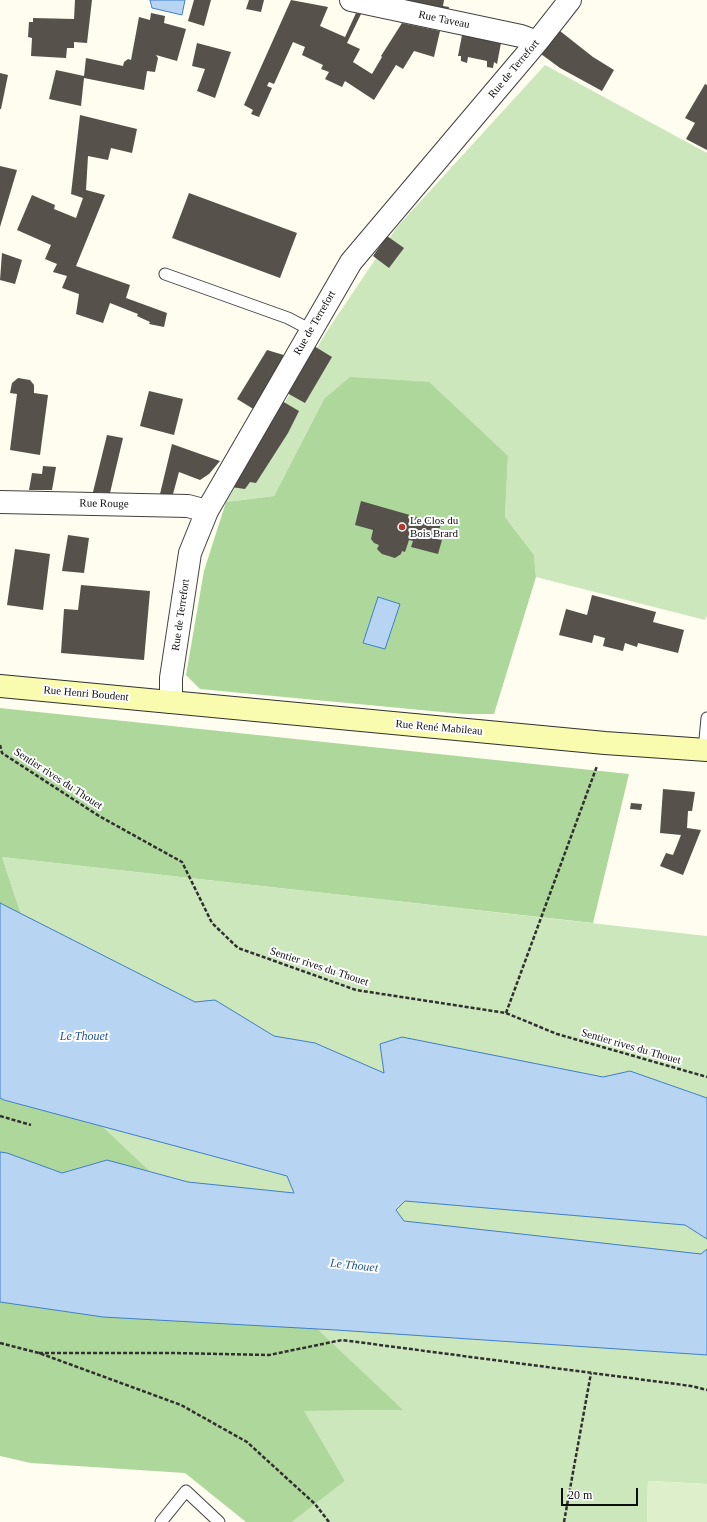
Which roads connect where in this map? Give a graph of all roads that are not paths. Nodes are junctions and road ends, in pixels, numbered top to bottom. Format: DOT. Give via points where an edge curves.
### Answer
graph roads {
  1 [pos="351,0"];
  2 [pos="570,0"];
  3 [pos="538,42"];
  4 [pos="165,274"];
  5 [pos="311,330"];
  6 [pos="0,502"];
  7 [pos="207,511"];
  8 [pos="0,686"];
  9 [pos="171,702"];
  10 [pos="707,718"];
  11 [pos="705,750"];
  12 [pos="162,1522"];
  13 [pos="219,1522"];
  1 -- 3 [label="street, Rue Taveau" via="521,36"];
  2 -- 3 [label="street, Rue de Terrefort"];
  3 -- 5 [label="street, Rue de Terrefort" via="350,262"];
  4 -- 5 [label="lane" via="288,318"];
  5 -- 7 [label="street, Rue de Terrefort"];
  6 -- 7 [label="street, Rue Rouge" via="188,506"];
  7 -- 9 [label="street, Rue de Terrefort" via="190,553 172,678"];
  8 -- 9 [label="main road, Rue Henri Boudent"];
  9 -- 11 [label="main road, Rue René Mabileau"];
  10 -- 11 [label="lane"];
  12 -- 13 [label="lane" via="186,1491"];
}
